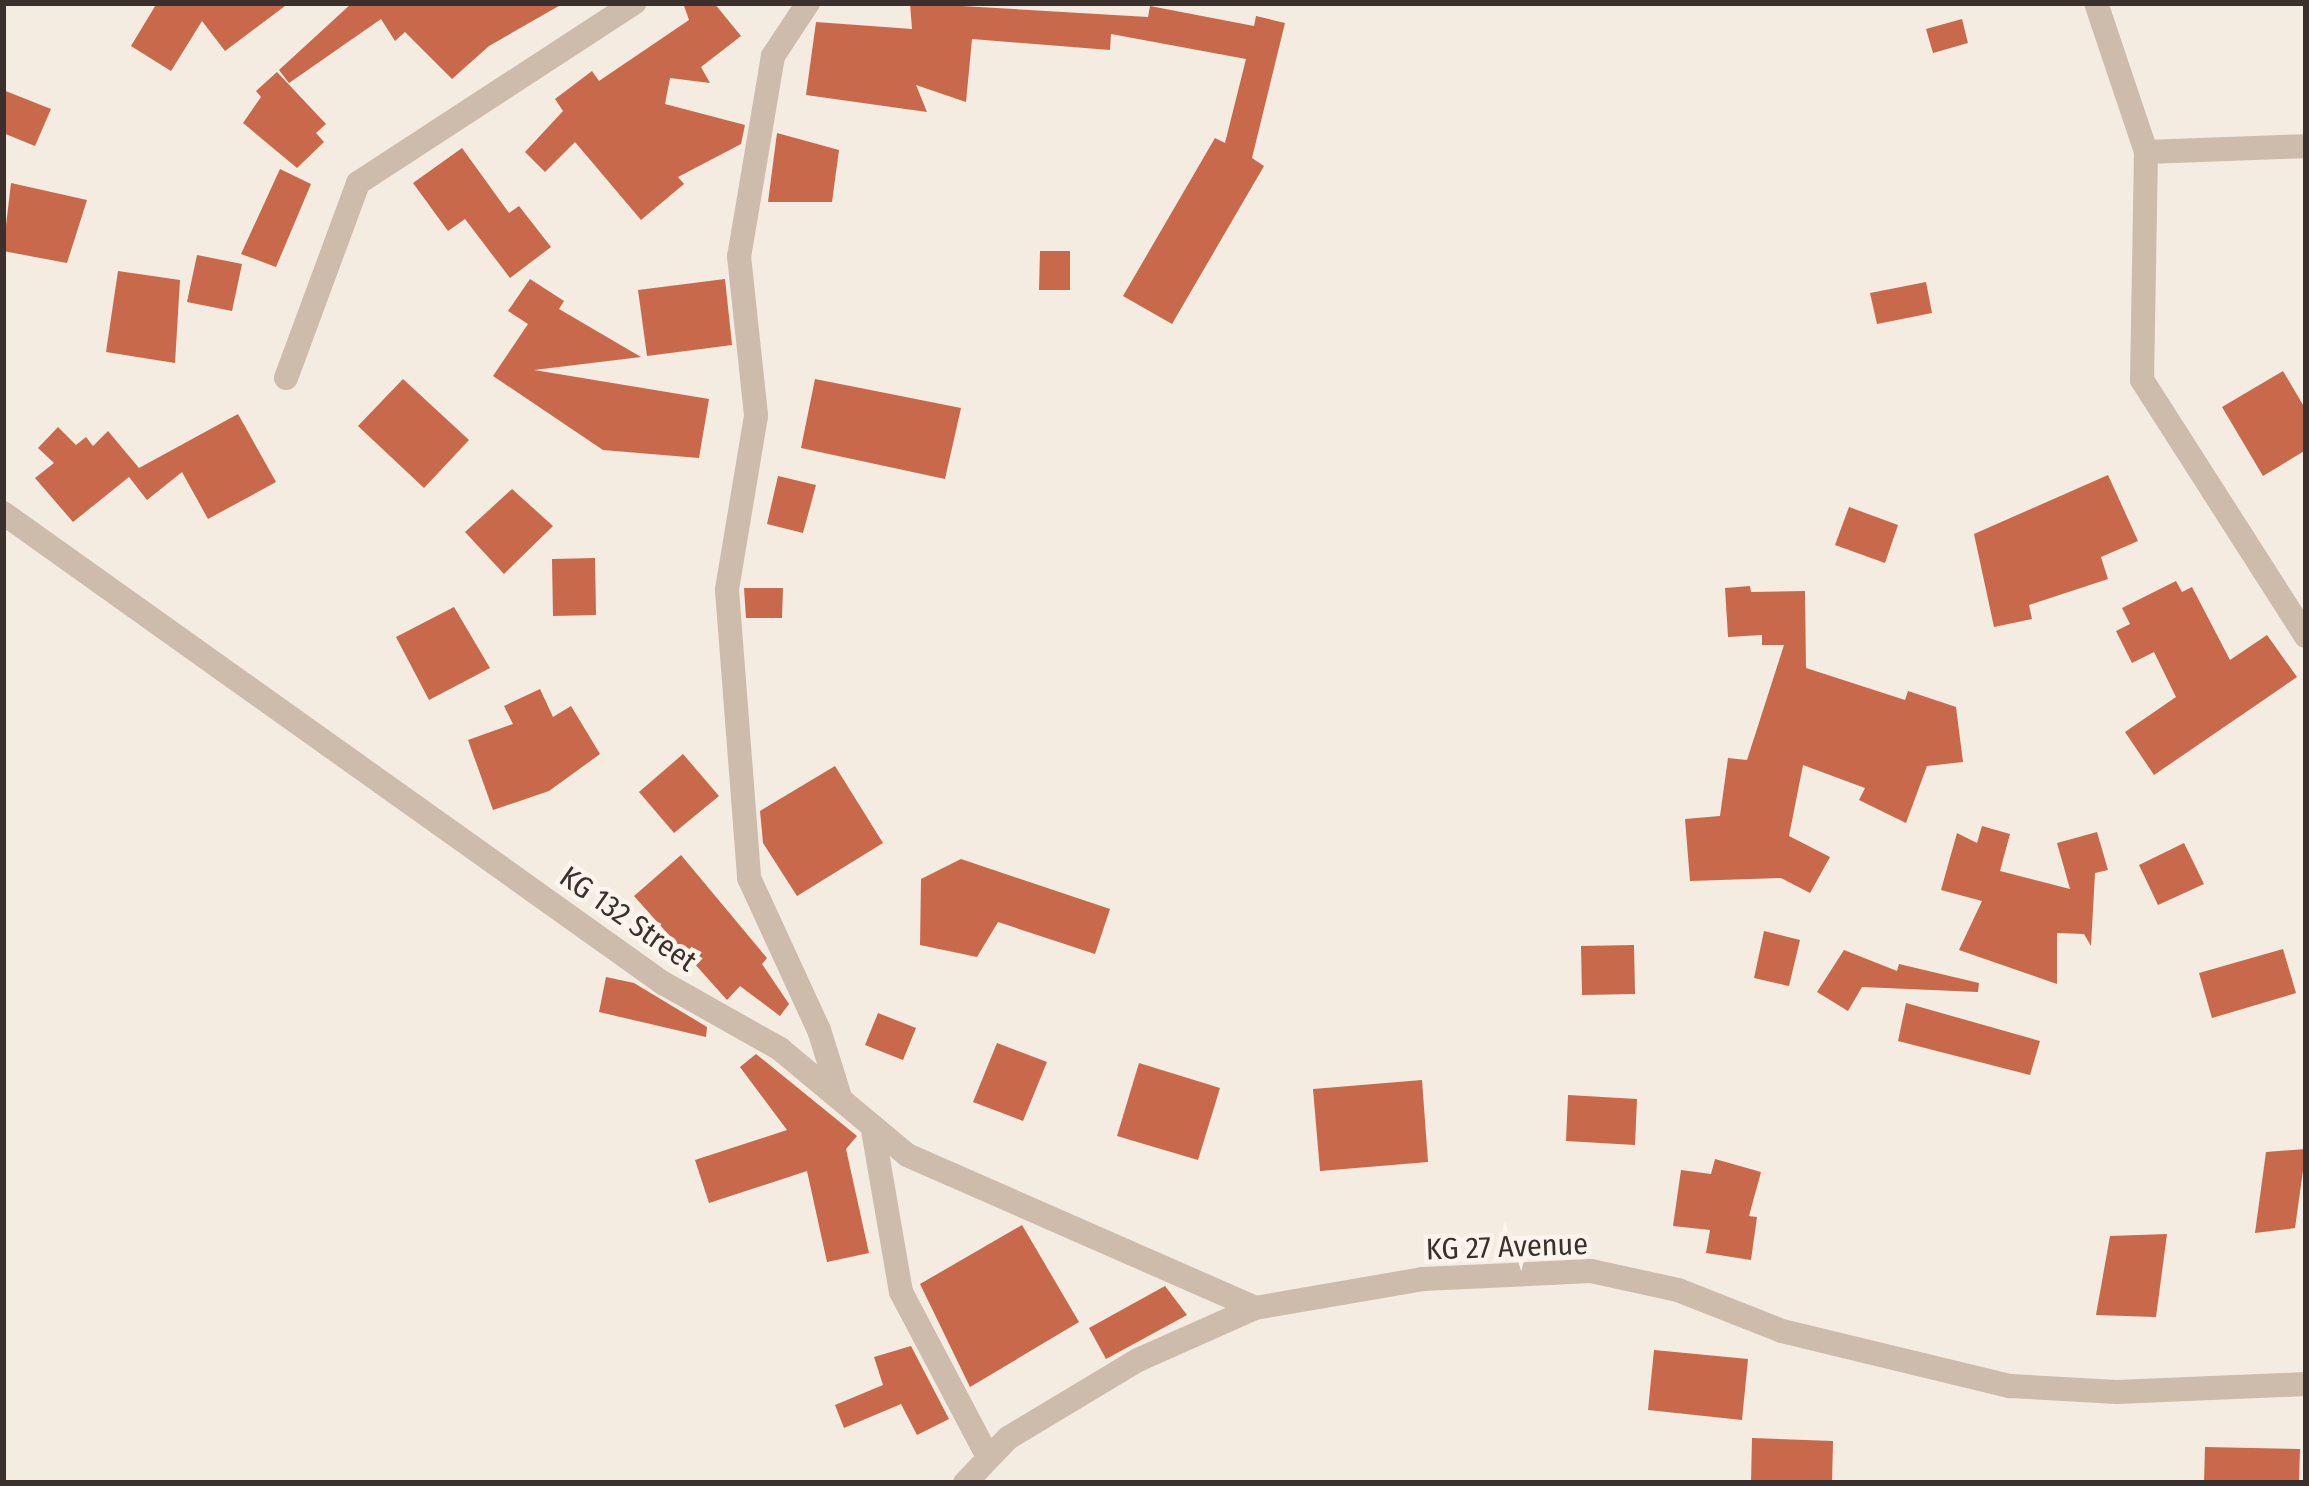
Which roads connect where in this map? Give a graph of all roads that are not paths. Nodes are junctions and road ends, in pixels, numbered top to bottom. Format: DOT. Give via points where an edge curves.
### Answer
graph roads {
  1 [pos="634,3"];
  2 [pos="807,3"];
  3 [pos="2096,3"];
  4 [pos="2306,146"];
  5 [pos="2146,152"];
  6 [pos="286,378"];
  7 [pos="3,513"];
  8 [pos="2306,636"];
  9 [pos="841,1100"];
  10 [pos="874,1130"];
  11 [pos="1255,1309"];
  12 [pos="2306,1384"];
  13 [pos="979,1471"];
  1 -- 6 [label="street" via="358,183"];
  2 -- 9 [label="street" via="773,56 739,256 756,416 727,590 749,878 819,1030"];
  3 -- 5 [label="street"];
  4 -- 5 [label="street"];
  5 -- 8 [label="street" via="2142,380"];
  7 -- 9 [label="street, KG 132 Street" via="663,983 780,1049"];
  9 -- 10 [label="street, KG 132 Street"];
  10 -- 11 [label="street, KG 132 Street" via="907,1155"];
  10 -- 13 [label="street" via="901,1292"];
  11 -- 12 [label="street, KG 27 Avenue" via="1423,1279 1592,1271 1678,1290 1827,1343 2010,1385 2116,1392"];
  11 -- 13 [label="street, KG 27 Avenue" via="1138,1360"];
}
